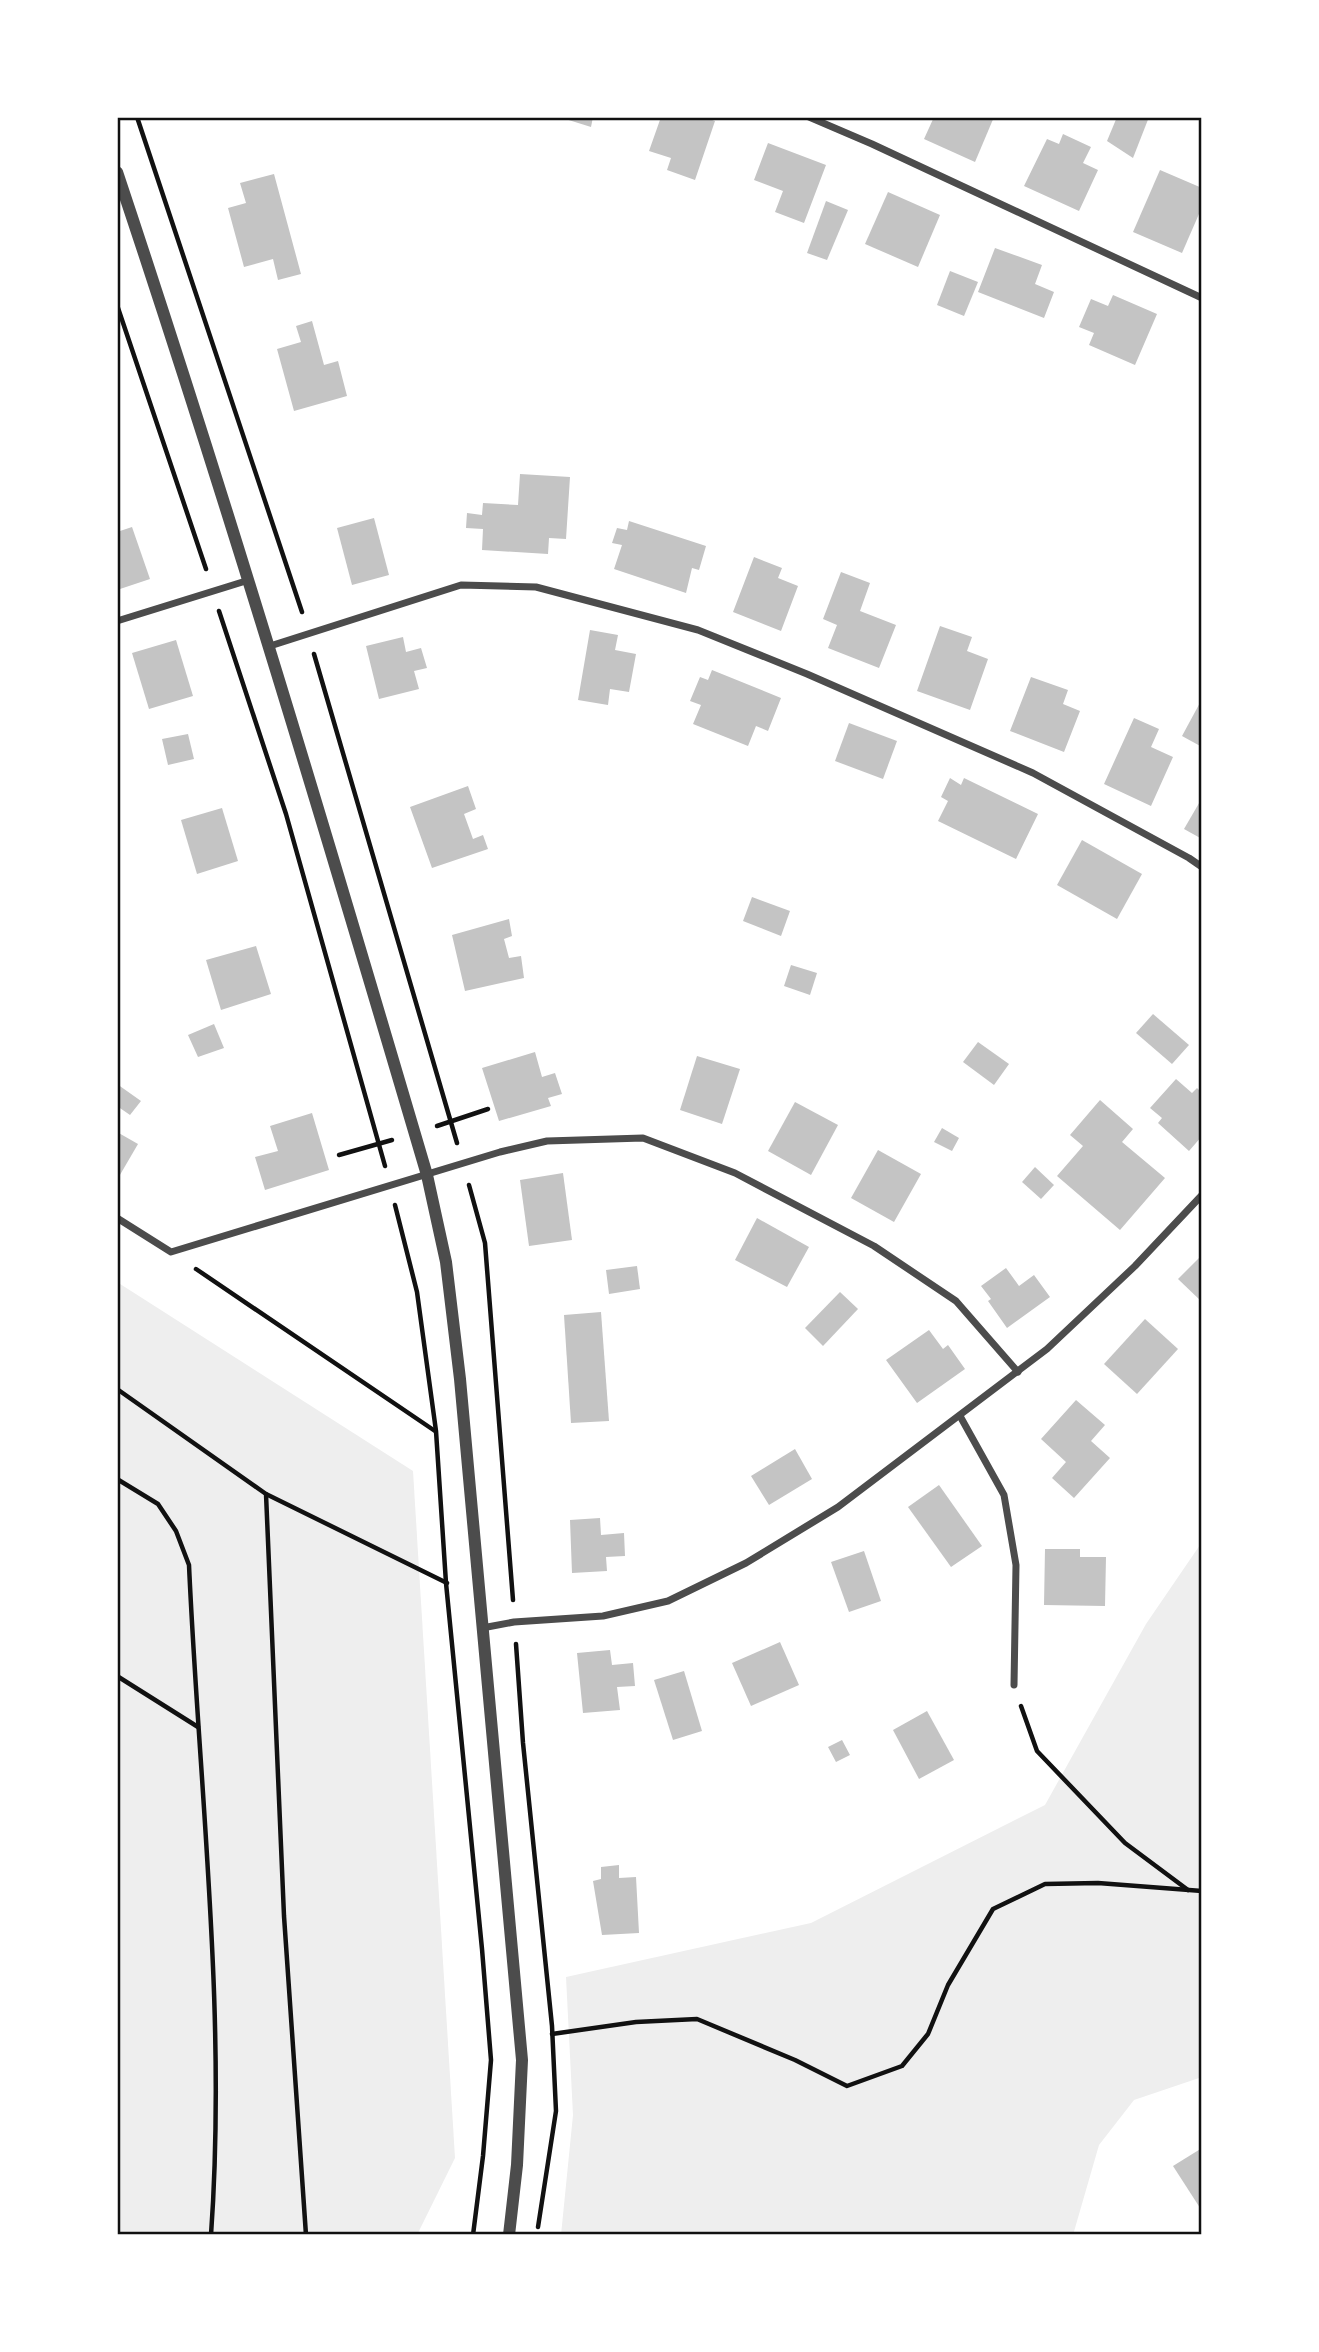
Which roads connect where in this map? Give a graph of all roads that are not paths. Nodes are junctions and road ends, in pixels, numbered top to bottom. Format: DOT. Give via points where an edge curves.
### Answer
graph roads {
  1 [pos="809,117"];
  2 [pos="117,172"];
  3 [pos="1202,298"];
  4 [pos="248,580"];
  5 [pos="117,621"];
  6 [pos="270,646"];
  7 [pos="1202,867"];
  8 [pos="427,1175"];
  9 [pos="1202,1195"];
  10 [pos="117,1218"];
  11 [pos="1018,1372"];
  12 [pos="960,1416"];
  13 [pos="482,1628"];
  14 [pos="1014,1685"];
  15 [pos="509,2235"];
  1 -- 3 [label="street"];
  2 -- 4 [label="street"];
  4 -- 5 [label="street"];
  4 -- 6 [label="street"];
  6 -- 7 [label="street" via="461,585 536,587 698,630 807,674 1033,773"];
  6 -- 8 [label="street"];
  8 -- 10 [label="street" via="171,1252"];
  8 -- 11 [label="street" via="547,1141 643,1138 735,1173 874,1246 956,1301"];
  8 -- 13 [label="street" via="446,1262"];
  9 -- 11 [label="street" via="1135,1266"];
  11 -- 12 [label="street"];
  12 -- 13 [label="street" via="838,1507 746,1563 668,1601 603,1616"];
  12 -- 14 [label="street" via="1004,1496 1016,1565"];
  13 -- 15 [label="street" via="522,2060"];
}
